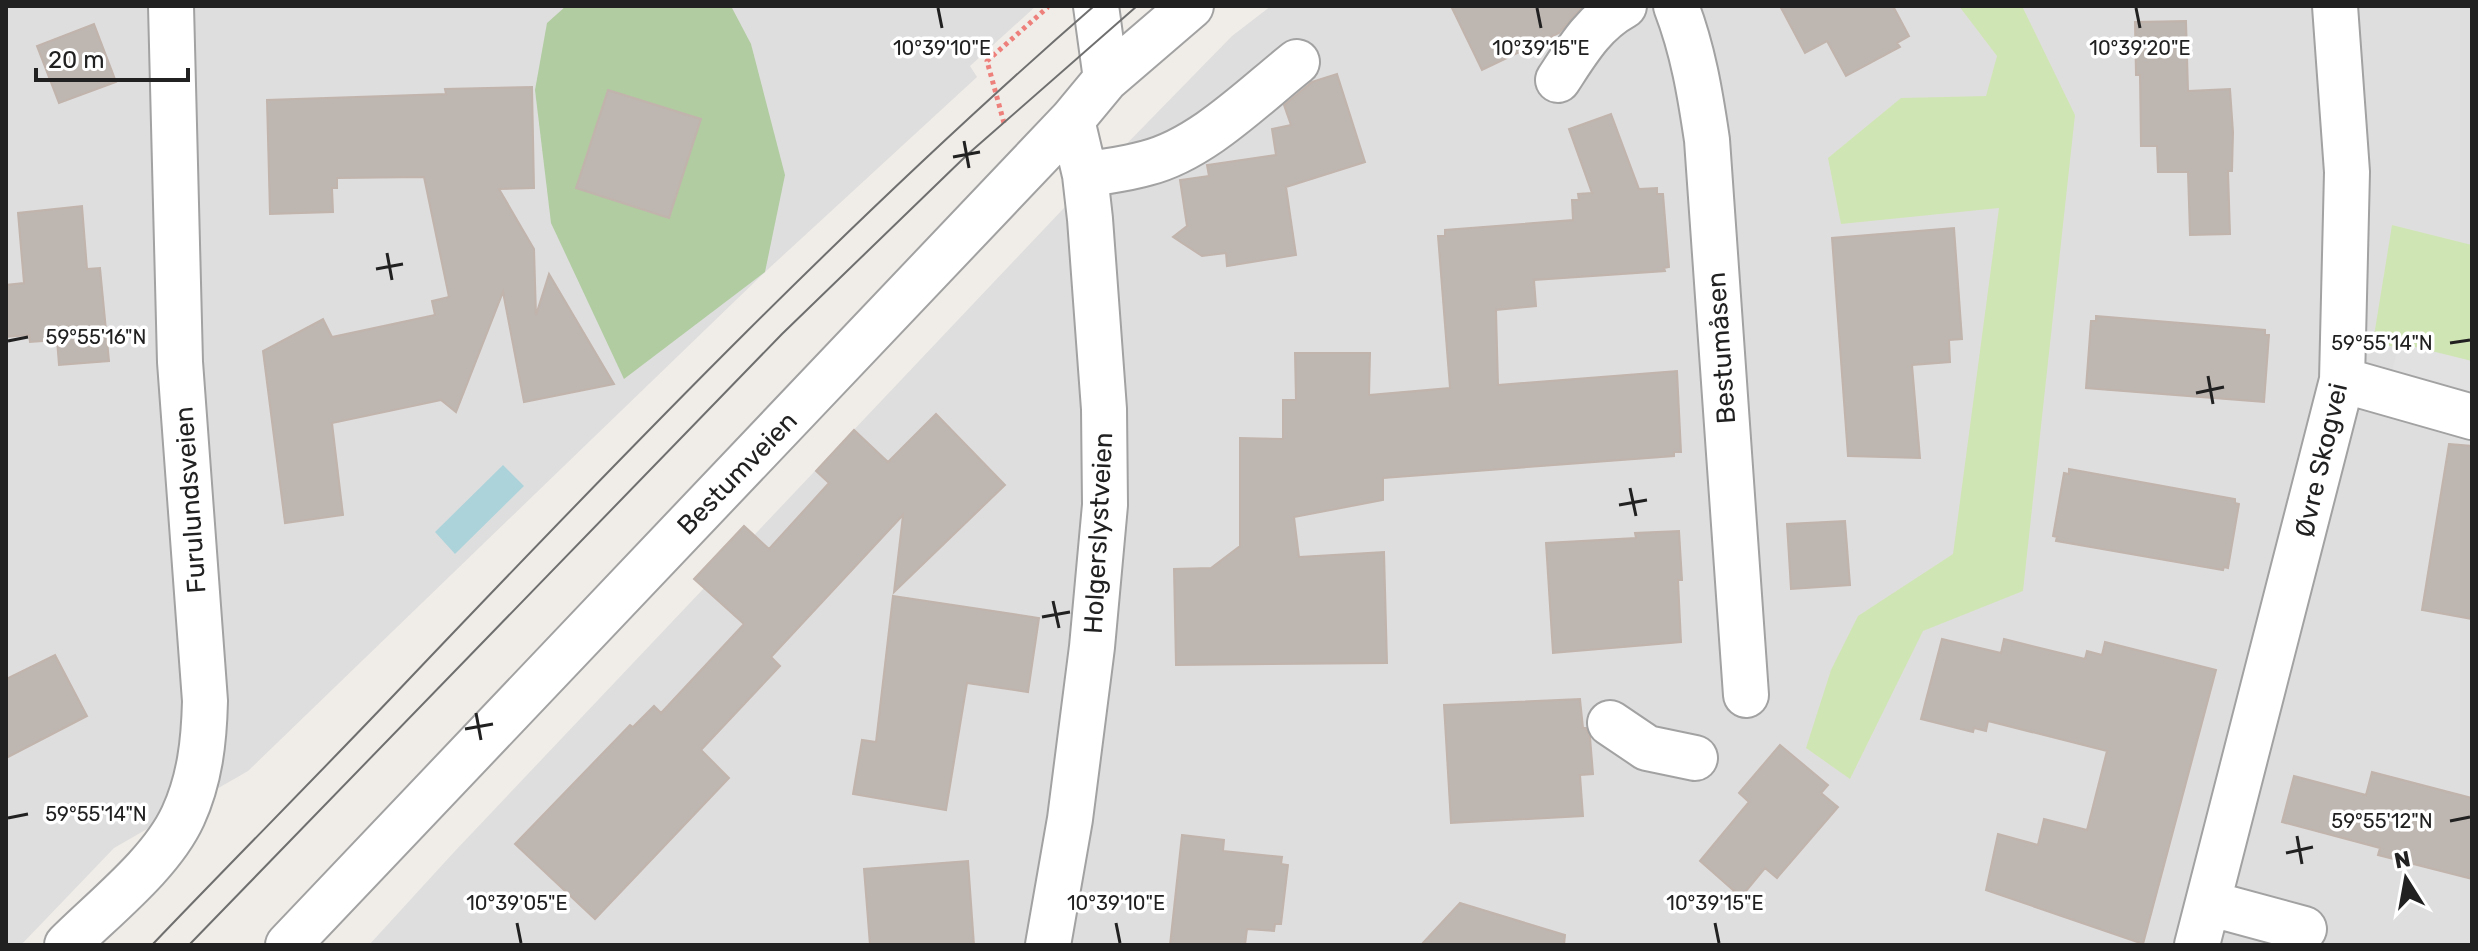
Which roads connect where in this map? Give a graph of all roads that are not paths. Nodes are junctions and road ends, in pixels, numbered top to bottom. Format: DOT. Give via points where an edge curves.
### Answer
graph roads {
  1 [pos="171,6"];
  2 [pos="1096,6"];
  3 [pos="1191,6"];
  4 [pos="1624,6"];
  5 [pos="1676,6"];
  6 [pos="2335,6"];
  7 [pos="1297,62"];
  8 [pos="1106,79"];
  9 [pos="1558,80"];
  10 [pos="1072,120"];
  11 [pos="1085,175"];
  12 [pos="2342,380"];
  13 [pos="2472,417"];
  14 [pos="1746,695"];
  15 [pos="1610,723"];
  16 [pos="1695,758"];
  17 [pos="2208,903"];
  18 [pos="2304,929"];
  19 [pos="67,945"];
  20 [pos="288,945"];
  21 [pos="1048,945"];
  22 [pos="2197,945"];
  1 -- 19 [label="street, Furulundsveien" via="180,362 205,701 203,752 183,817 167,842"];
  2 -- 8 [label="street"];
  3 -- 8 [label="street, Bestumveien"];
  4 -- 9 [label="street" via="1585,37"];
  5 -- 14 [label="street, Bestumåsen" via="1699,84 1707,140"];
  6 -- 12 [label="street, Øvre Skogvei" via="2347,172"];
  7 -- 11 [label="street" via="1219,125 1173,153"];
  8 -- 10 [label="street, Bestumveien"];
  10 -- 11 [label="street, Holgerslystveien"];
  10 -- 20 [label="street, Bestumveien"];
  11 -- 21 [label="street, Holgerslystveien" via="1104,409 1105,505 1070,819"];
  12 -- 13 [label="street"];
  12 -- 17 [label="street, Øvre Skogvei"];
  15 -- 16 [label="street" via="1647,748"];
  17 -- 18 [label="street"];
  17 -- 22 [label="street, Øvre Skogvei"];
}
